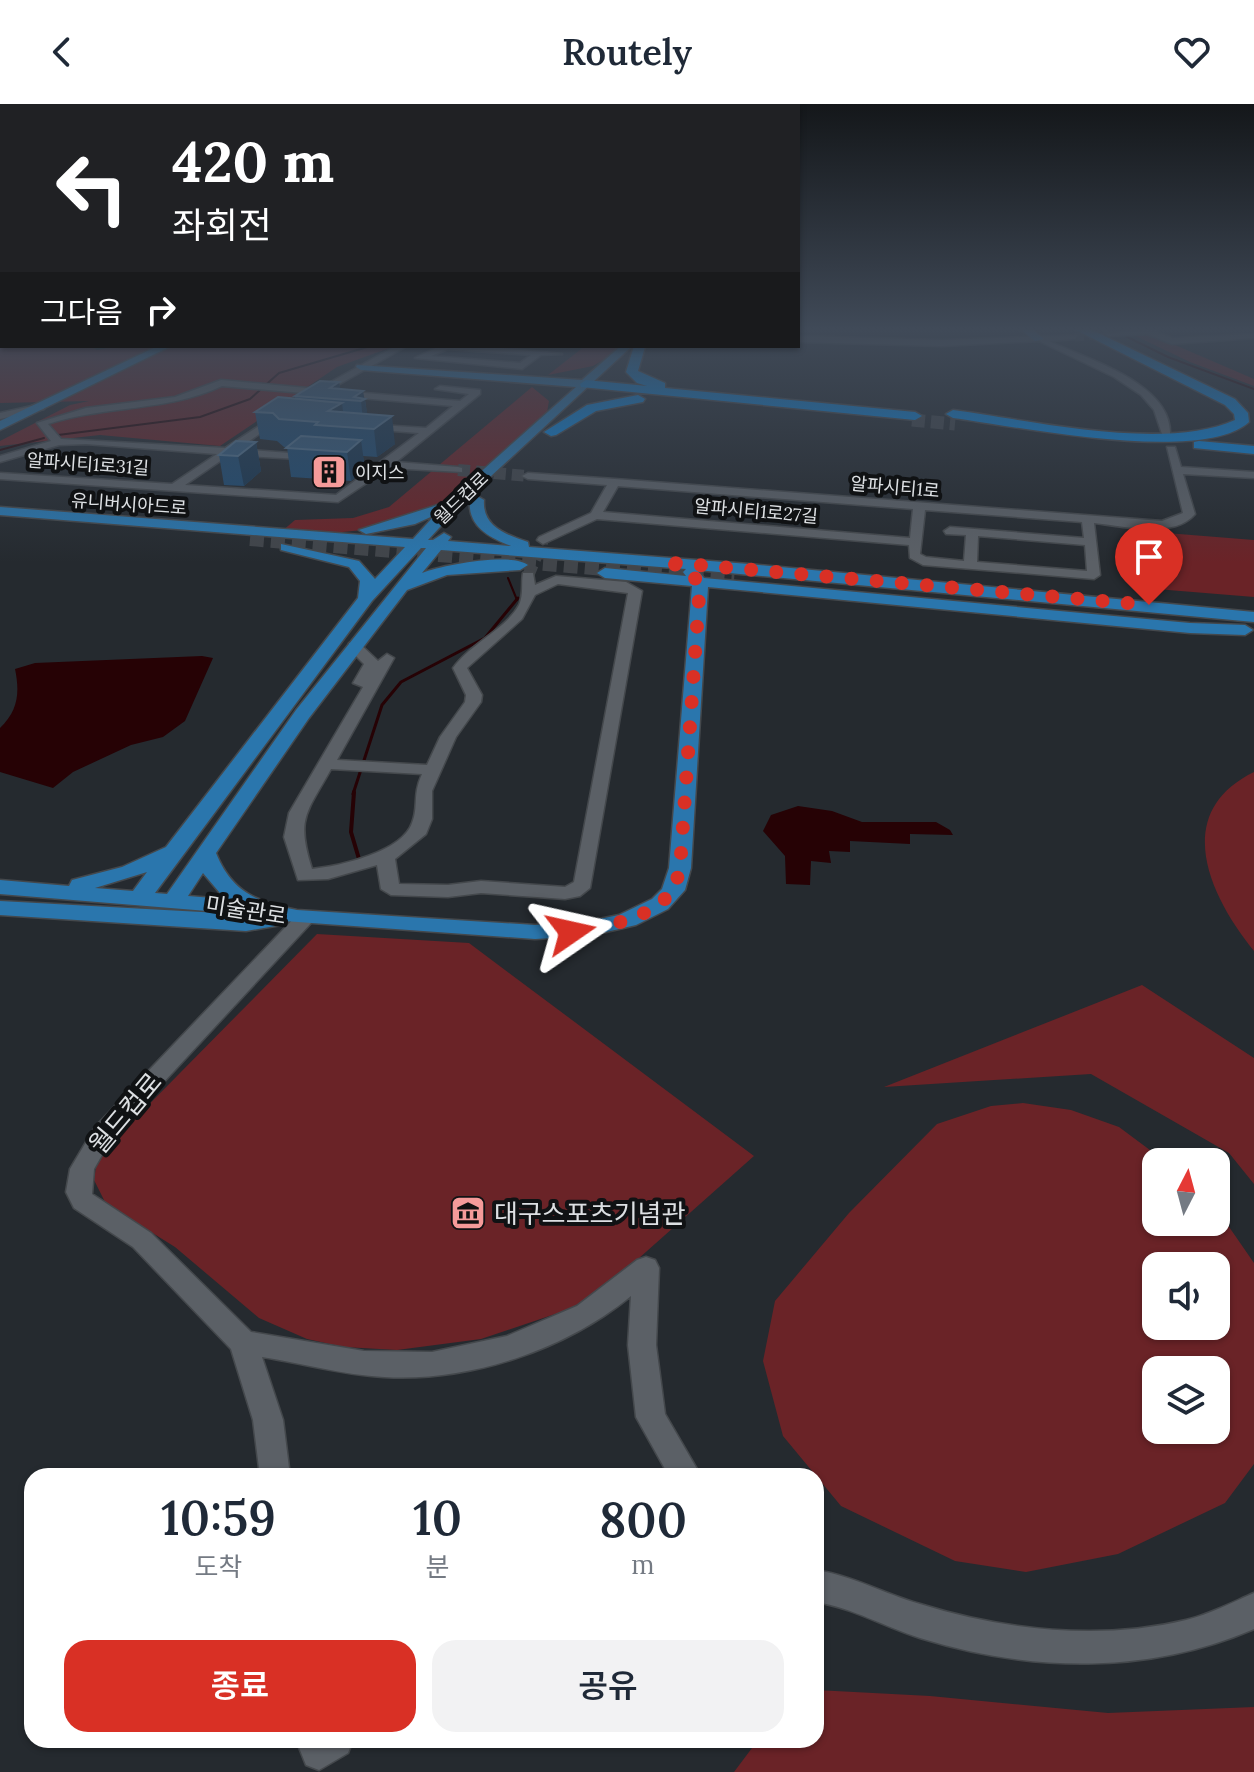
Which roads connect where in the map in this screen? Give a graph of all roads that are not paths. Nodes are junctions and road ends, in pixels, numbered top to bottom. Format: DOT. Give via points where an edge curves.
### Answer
graph roads {
  1 [pos="41,407"];
  2 [pos="141,407"];
  3 [pos="458,407"];
  4 [pos="546,407"];
  5 [pos="562,407"];
  6 [pos="573,407"];
  7 [pos="596,407"];
  8 [pos="811,407"];
  9 [pos="829,407"];
  10 [pos="838,407"];
  11 [pos="1157,407"];
  12 [pos="1234,407"];
  13 [pos="289,415"];
  14 [pos="915,415"];
  15 [pos="0,416"];
  16 [pos="546,418"];
  17 [pos="954,419"];
  18 [pos="352,424"];
  19 [pos="0,426"];
  20 [pos="428,431"];
  21 [pos="551,432"];
  22 [pos="250,434"];
  23 [pos="1156,438"];
  24 [pos="58,442"];
  25 [pos="1171,449"];
  26 [pos="1254,450"];
  27 [pos="225,451"];
  28 [pos="271,454"];
  29 [pos="0,459"];
  30 [pos="329,459"];
  31 [pos="373,463"];
  32 [pos="387,464"];
  33 [pos="458,470"];
  34 [pos="1178,470"];
  35 [pos="1254,475"];
  36 [pos="0,476"];
  37 [pos="528,476"];
  38 [pos="615,482"];
  39 [pos="174,488"];
  40 [pos="458,499"];
  41 [pos="477,500"];
  42 [pos="919,507"];
  43 [pos="595,515"];
  44 [pos="0,518"];
  45 [pos="1088,520"];
  46 [pos="950,531"];
  47 [pos="972,532"];
  48 [pos="297,533"];
  49 [pos="252,536"];
  50 [pos="368,539"];
  51 [pos="543,540"];
  52 [pos="915,542"];
  53 [pos="1092,542"];
  54 [pos="286,547"];
  55 [pos="421,550"];
  56 [pos="357,551"];
  57 [pos="564,554"];
  58 [pos="488,556"];
  59 [pos="663,562"];
  60 [pos="970,565"];
  61 [pos="527,578"];
  62 [pos="650,578"];
  63 [pos="700,583"];
  64 [pos="399,589"];
  65 [pos="755,589"];
  66 [pos="366,598"];
  67 [pos="698,606"];
  68 [pos="1254,618"];
  69 [pos="1254,629"];
  70 [pos="353,652"];
  71 [pos="387,658"];
  72 [pos="362,704"];
  73 [pos="327,764"];
  74 [pos="434,770"];
  75 [pos="175,850"];
  76 [pos="205,852"];
  77 [pos="385,857"];
  78 [pos="0,887"];
  79 [pos="140,897"];
  80 [pos="174,900"];
  81 [pos="0,908"];
  82 [pos="254,908"];
  83 [pos="301,918"];
  84 [pos="243,1343"];
  85 [pos="274,1468"];
  86 [pos="681,1468"];
  87 [pos="824,1587"];
  88 [pos="1254,1610"];
  1 -- 15 [label="street"];
  1 -- 19 [label="main road"];
  2 -- 24 [label="street" via="42,423"];
  3 -- 20 [label="street, 알파시티1로31길"];
  4 -- 16 [label="main road"];
  5 -- 16 [label="main road, 월드컵로"];
  6 -- 21 [label="main road, 월드컵로"];
  7 -- 21 [label="highway"];
  8 -- 14 [label="highway"];
  9 -- 14 [label="highway"];
  10 -- 14 [label="highway"];
  11 -- 23 [label="street"];
  12 -- 23 [label="highway" via="1243,419 1234,428"];
  13 -- 22 [label="street"];
  16 -- 40 [label="main road, 월드컵로"];
  17 -- 23 [label="highway"];
  18 -- 20 [label="street"];
  20 -- 32 [label="street, 알파시티1로31길"];
  21 -- 41 [label="main road, 월드컵로"];
  22 -- 27 [label="street"];
  22 -- 28 [label="street" via="252,448"];
  23 -- 26 [label="highway"];
  24 -- 27 [label="street"];
  24 -- 29 [label="street"];
  25 -- 34 [label="street, 알파시티1로"];
  27 -- 28 [label="street"];
  27 -- 39 [label="street, 알파시티1로31길"];
  28 -- 30 [label="street"];
  31 -- 32 [label="street"];
  32 -- 33 [label="street"];
  32 -- 39 [label="street, 알파시티1로31길" via="338,499"];
  34 -- 35 [label="street"];
  34 -- 45 [label="street, 알파시티1로" via="1189,510 1183,520 1151,525"];
  36 -- 39 [label="street, 알파시티1로31길"];
  37 -- 38 [label="street, 알파시티1로"];
  38 -- 42 [label="street, 알파시티1로"];
  38 -- 43 [label="street"];
  40 -- 48 [label="main road" via="420,518 382,528"];
  40 -- 55 [label="main road, 월드컵로"];
  41 -- 55 [label="main road, 월드컵로"];
  41 -- 57 [label="main road" via="478,518 497,534"];
  42 -- 45 [label="street, 알파시티1로"];
  42 -- 52 [label="street"];
  43 -- 51 [label="street"];
  43 -- 52 [label="street, 알파시티1로27길"];
  44 -- 48 [label="main road"];
  44 -- 49 [label="main road, 유니버시아드로"];
  44 -- 54 [label="main road"];
  45 -- 53 [label="street"];
  46 -- 47 [label="street"];
  47 -- 53 [label="street"];
  47 -- 60 [label="street"];
  48 -- 50 [label="main road"];
  50 -- 55 [label="main road"];
  50 -- 56 [label="main road" via="378,545"];
  52 -- 60 [label="street" via="917,558"];
  53 -- 60 [label="street" via="1094,575"];
  54 -- 56 [label="main road"];
  54 -- 66 [label="main road" via="354,564 368,580"];
  55 -- 56 [label="main road"];
  55 -- 58 [label="main road"];
  55 -- 64 [label="main road"];
  55 -- 66 [label="main road"];
  57 -- 58 [label="main road"];
  57 -- 59 [label="main road"];
  58 -- 61 [label="main road"];
  59 -- 63 [label="main road" via="682,566"];
  59 -- 68 [label="main road"];
  61 -- 62 [label="main road"];
  61 -- 64 [label="main road" via="453,568"];
  61 -- 74 [label="street" via="504,628 464,662 461,674 473,702 448,737"];
  61 -- 77 [label="street" via="635,591 583,884 565,893 481,887 401,892 391,889"];
  62 -- 63 [label="main road"];
  62 -- 67 [label="main road"];
  63 -- 65 [label="main road"];
  63 -- 67 [label="main road"];
  64 -- 70 [label="main road"];
  65 -- 67 [label="main road"];
  65 -- 69 [label="main road" via="1190,628"];
  66 -- 75 [label="main road"];
  67 -- 83 [label="main road" via="680,868 672,891 650,909 603,927 571,932"];
  68 -- 69 [label="main road" via="735,577"];
  70 -- 72 [label="street" via="372,663 356,693"];
  70 -- 76 [label="main road"];
  71 -- 72 [label="street"];
  72 -- 73 [label="street"];
  73 -- 74 [label="street"];
  73 -- 77 [label="street" via="293,826 305,876"];
  74 -- 77 [label="street" via="423,791 417,834"];
  75 -- 78 [label="main road" via="89,884"];
  75 -- 79 [label="main road"];
  76 -- 80 [label="main road"];
  76 -- 82 [label="main road" via="213,875 226,890"];
  78 -- 79 [label="main road, 미술관로"];
  79 -- 80 [label="main road, 미술관로"];
  80 -- 82 [label="main road, 미술관로"];
  81 -- 83 [label="main road, 미술관로" via="246,924"];
  82 -- 83 [label="main road, 미술관로"];
  83 -- 84 [label="street, 월드컵로" via="103,1133 77,1184 83,1201 142,1240"];
  84 -- 85 [label="street, 월드컵로" via="268,1420"];
  84 -- 86 [label="street" via="384,1365 422,1366 472,1357 580,1318 646,1268 642,1345 651,1417"];
  87 -- 88 [label="street" via="921,1621 1026,1644 1134,1646 1195,1635"];
}
